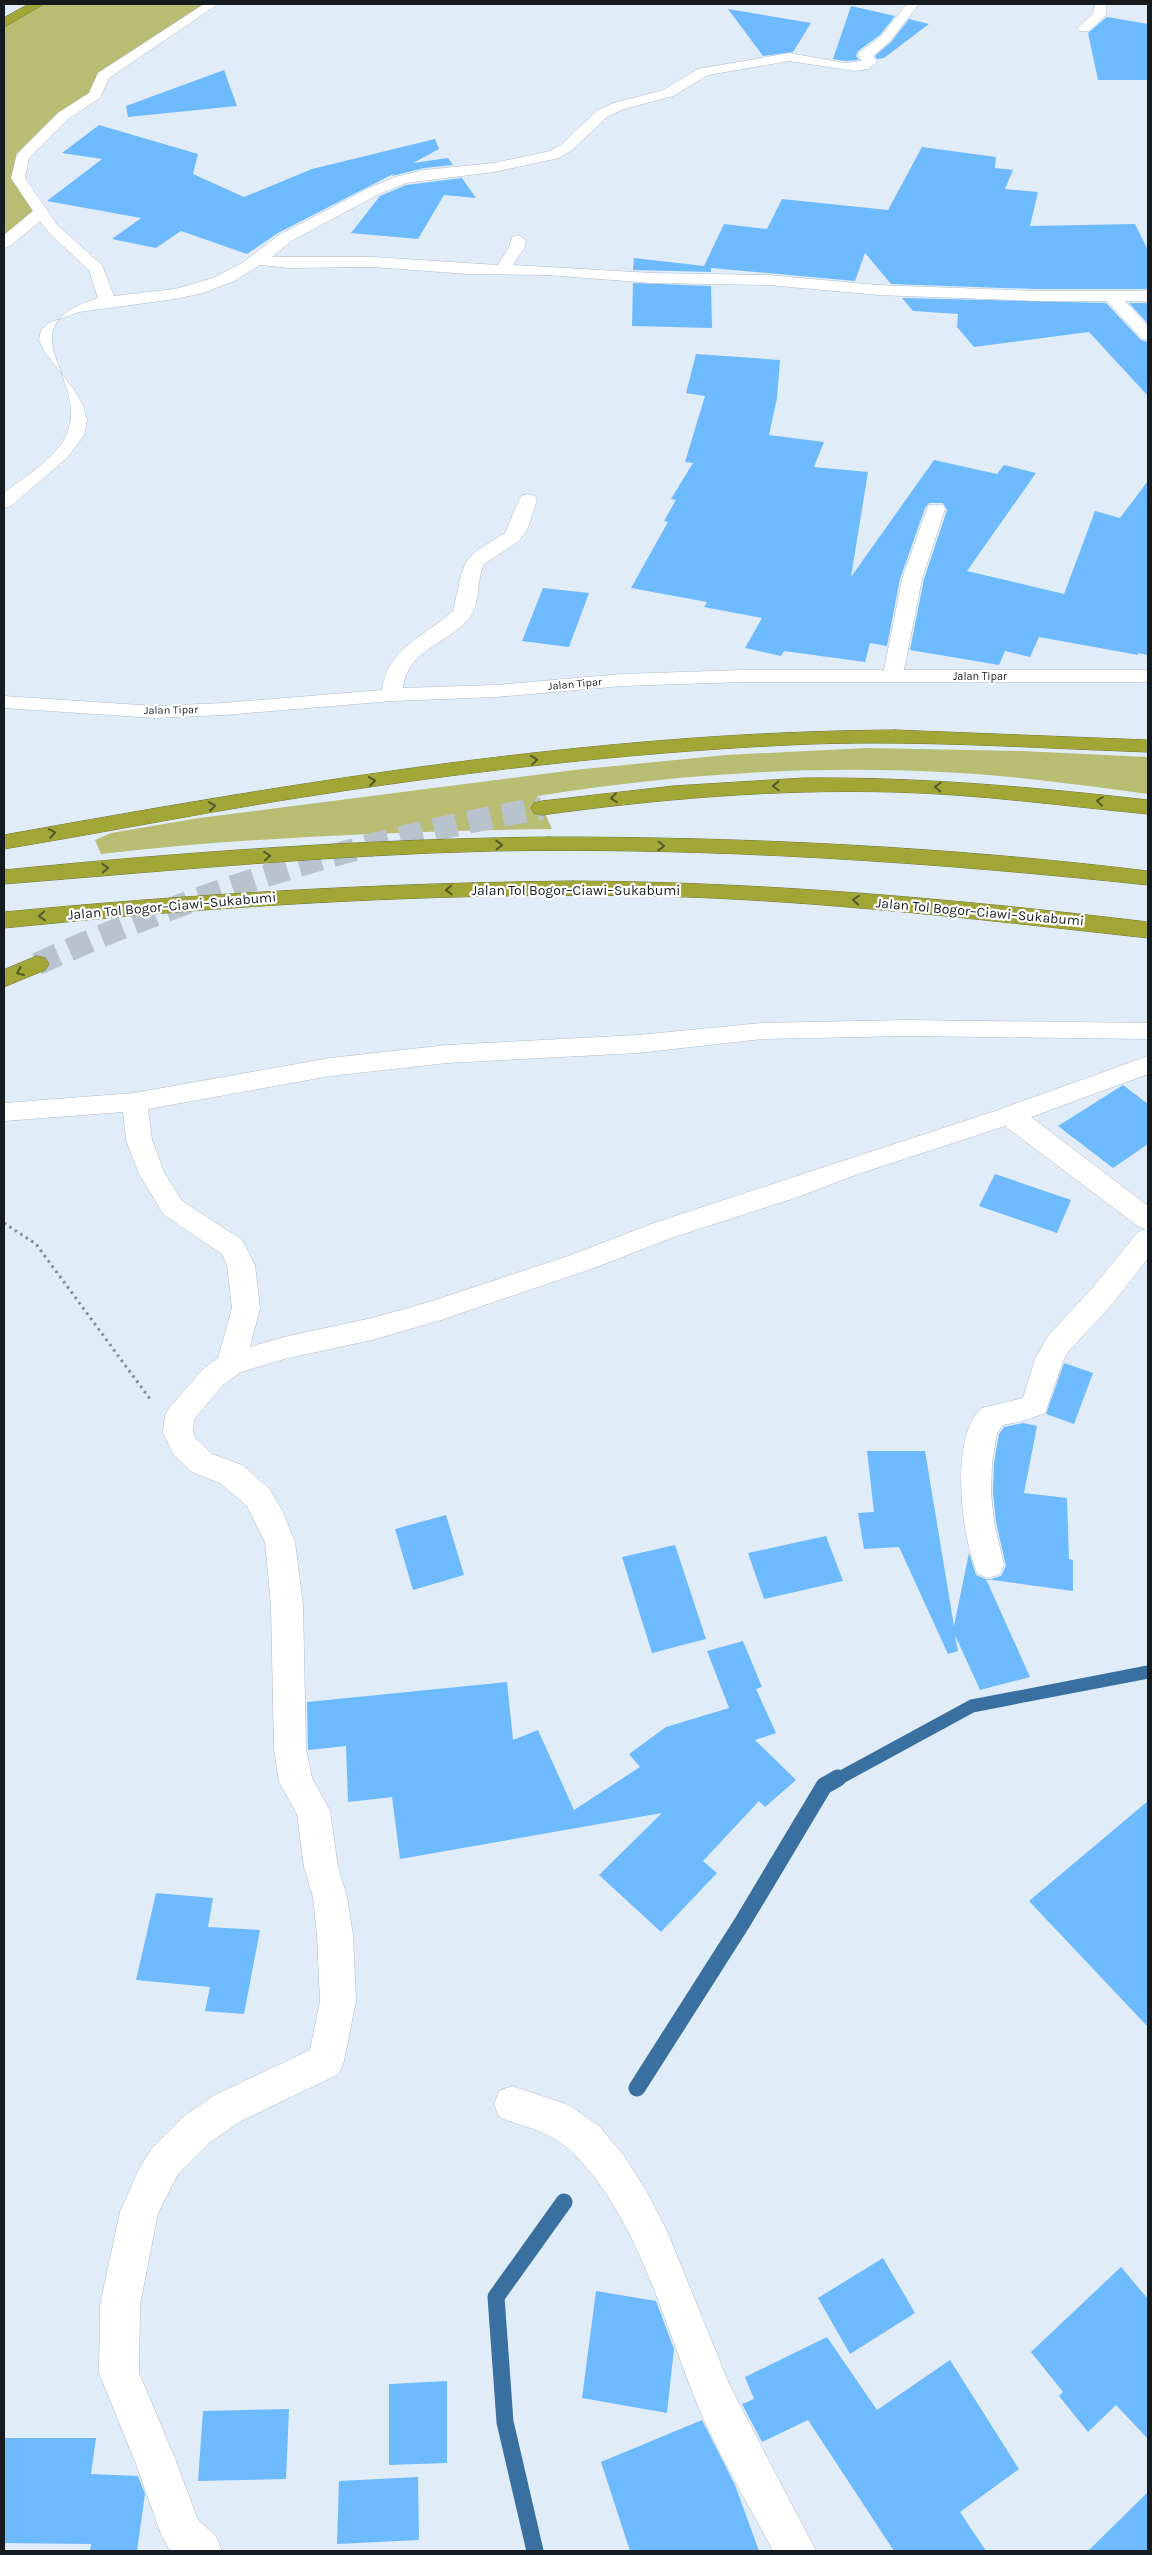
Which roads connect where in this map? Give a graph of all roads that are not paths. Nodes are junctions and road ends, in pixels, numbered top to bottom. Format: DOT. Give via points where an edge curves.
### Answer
graph roads {
  1 [pos="38,4"];
  2 [pos="212,4"];
  3 [pos="913,4"];
  4 [pos="1101,4"];
  5 [pos="4,23"];
  6 [pos="1084,28"];
  7 [pos="41,212"];
  8 [pos="518,240"];
  9 [pos="4,243"];
  10 [pos="258,260"];
  11 [pos="502,270"];
  12 [pos="1111,296"];
  13 [pos="1148,296"];
  14 [pos="108,303"];
  15 [pos="1148,335"];
  16 [pos="528,500"];
  17 [pos="4,502"];
  18 [pos="936,509"];
  19 [pos="892,675"];
  20 [pos="1148,676"];
  21 [pos="392,695"];
  22 [pos="4,702"];
  23 [pos="1148,746"];
  24 [pos="1148,807"];
  25 [pos="542,808"];
  26 [pos="4,842"];
  27 [pos="4,877"];
  28 [pos="1148,878"];
  29 [pos="4,920"];
  30 [pos="1148,930"];
  31 [pos="37,964"];
  32 [pos="4,979"];
  33 [pos="1148,1031"];
  34 [pos="1148,1065"];
  35 [pos="134,1102"];
  36 [pos="4,1112"];
  37 [pos="1007,1116"];
  38 [pos="1148,1220"];
  39 [pos="1148,1239"];
  40 [pos="231,1364"];
  41 [pos="989,1565"];
  42 [pos="512,2104"];
  43 [pos="201,2551"];
  44 [pos="795,2551"];
  1 -- 5 [label="highway"];
  2 -- 7 [label="street" via="103,76 95,95 62,116 22,157 18,178"];
  3 -- 10 [label="street" via="875,50 866,55 870,63 840,66 789,57 697,74 672,92 629,102 602,114 559,153 486,169 396,181 286,238"];
  4 -- 6 [label="street" via="1099,15"];
  7 -- 9 [label="street"];
  7 -- 14 [label="street" via="53,229 96,268"];
  8 -- 11 [label="street"];
  10 -- 11 [label="street" via="304,264 373,262"];
  10 -- 14 [label="street" via="198,290"];
  11 -- 12 [label="street" via="557,270 652,278 732,272 878,290"];
  12 -- 13 [label="street"];
  12 -- 15 [label="street"];
  14 -- 17 [label="street" via="57,313 33,328 31,345 68,394 78,414 78,424 66,447"];
  16 -- 21 [label="street" via="514,535 480,557 475,564 462,614 401,664"];
  18 -- 19 [label="street" via="912,579"];
  19 -- 20 [label="street, Jalan Tipar"];
  19 -- 21 [label="street, Jalan Tipar" via="622,680"];
  21 -- 22 [label="street, Jalan Tipar" via="155,712"];
  26 -- 23 [label="highway, one-way" via="349,784 646,748 856,736 967,737"];
  24 -- 25 [label="highway, one-way" via="958,788 812,785 687,791"];
  27 -- 28 [label="highway, one-way" via="302,853 436,846 572,844 780,849 971,861"];
  30 -- 29 [label="highway, Jalan Tol Bogor–Ciawi–Sukabumi, one-way" via="1045,917 848,900 657,889 465,889 353,893 241,899"];
  31 -- 32 [label="highway, one-way"];
  33 -- 35 [label="street" via="907,1028 762,1031 638,1044 447,1054 330,1066"];
  34 -- 37 [label="street"];
  35 -- 36 [label="street"];
  35 -- 40 [label="street" via="139,1140 152,1174 174,1208 232,1248 241,1265 246,1308"];
  37 -- 38 [label="street" via="1018,1121"];
  37 -- 40 [label="street" via="664,1230 431,1312"];
  39 -- 41 [label="street" via="1058,1344 1048,1359 1036,1405 989,1418 980,1442 976,1469 978,1524"];
  40 -- 43 [label="street" via="213,1377 180,1415 178,1432 183,1445 202,1463 231,1474 246,1485 271,1519 280,1542 287,1605 290,1749 296,1782 313,1811 321,1867 330,1897 338,1967 338,2001 326,2061 226,2109 196,2130 165,2161 152,2182 134,2229 120,2305 119,2372 182,2534"];
  42 -- 44 [label="street" via="555,2117 581,2136 605,2162 624,2192 650,2238 716,2399"];
}
